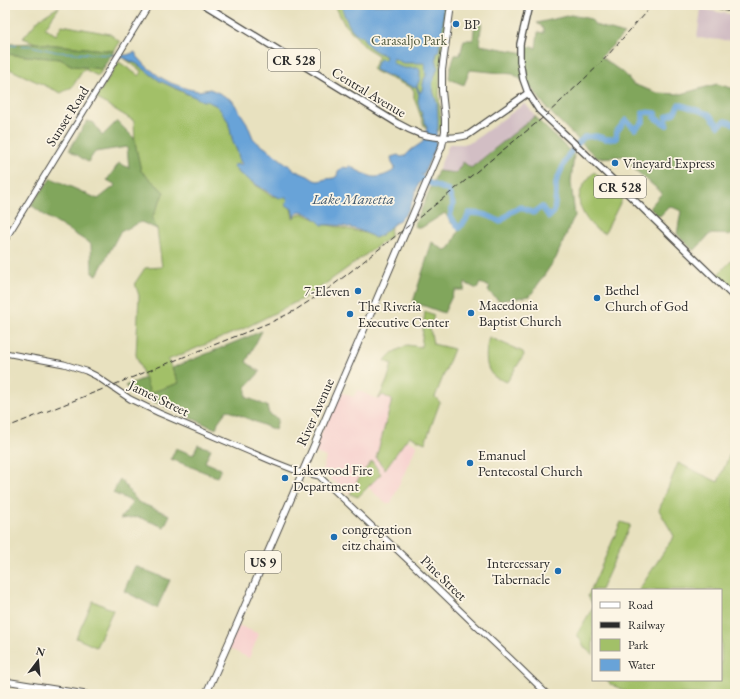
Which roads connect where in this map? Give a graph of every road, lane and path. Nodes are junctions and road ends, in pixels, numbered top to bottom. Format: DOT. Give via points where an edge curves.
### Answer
graph roads {
  1 [pos="149,5"];
  2 [pos="205,5"];
  3 [pos="451,5"];
  4 [pos="529,5"];
  5 [pos="718,5"];
  6 [pos="735,8"];
  7 [pos="528,93"];
  8 [pos="444,137"];
  9 [pos="5,240"];
  10 [pos="735,298"];
  11 [pos="5,353"];
  12 [pos="302,473"];
  13 [pos="5,681"];
  14 [pos="86,694"];
  15 [pos="206,694"];
  16 [pos="547,694"];
  1 -- 9 [label="street, Sunset Road"];
  2 -- 8 [label="main road, Central Avenue / CR 528" via="396,123 422,134"];
  3 -- 8 [label="highway, US 9" via="442,70"];
  4 -- 7 [label="main road" via="520,53 522,74"];
  5 -- 6 [label="main road"];
  7 -- 8 [label="main road, CR 528" via="468,135"];
  7 -- 10 [label="main road, CR 528" via="545,116"];
  8 -- 12 [label="highway, River Avenue / US 9"];
  11 -- 12 [label="street, James Street" via="64,364 86,371 130,399 159,413"];
  12 -- 15 [label="highway, River Avenue / US 9"];
  12 -- 16 [label="street, Pine Street" via="314,474 323,479"];
  13 -- 14 [label="street"];
}
